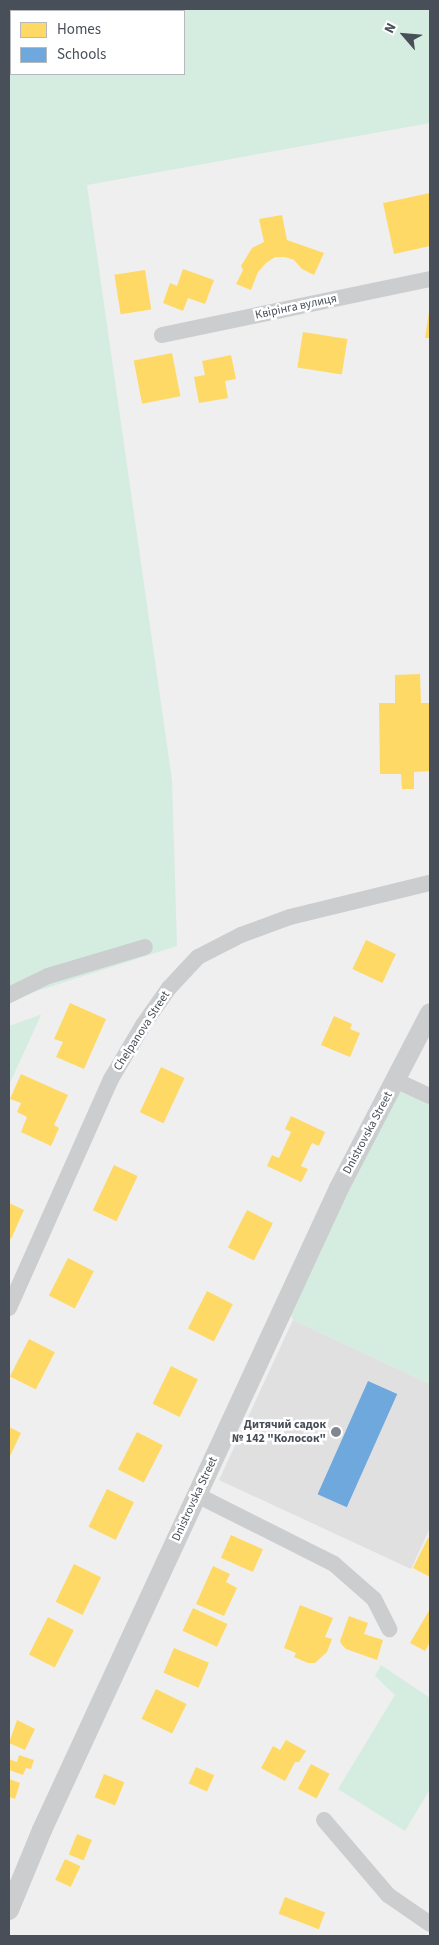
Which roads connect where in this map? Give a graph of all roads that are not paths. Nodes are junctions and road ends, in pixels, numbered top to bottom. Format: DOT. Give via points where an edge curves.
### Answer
graph roads {
  1 [pos="430,279"];
  2 [pos="162,335"];
  3 [pos="430,883"];
  4 [pos="144,947"];
  5 [pos="9,995"];
  6 [pos="430,1013"];
  7 [pos="396,1080"];
  8 [pos="430,1096"];
  9 [pos="9,1308"];
  10 [pos="197,1495"];
  11 [pos="390,1629"];
  12 [pos="324,1820"];
  13 [pos="9,1910"];
  14 [pos="430,1924"];
  1 -- 2 [label="street, Квірінга вулиця"];
  3 -- 9 [label="street, Chelpanova Street" via="290,917 241,935 198,957 169,988 142,1025 111,1079"];
  4 -- 5 [label="street" via="48,976"];
  6 -- 7 [label="street, Dnistrovska Street"];
  7 -- 8 [label="street"];
  7 -- 10 [label="street, Dnistrovska Street" via="339,1188"];
  10 -- 11 [label="street" via="334,1564 374,1599"];
  10 -- 13 [label="street, Dnistrovska Street" via="42,1830"];
  12 -- 14 [label="street" via="388,1895"];
}
